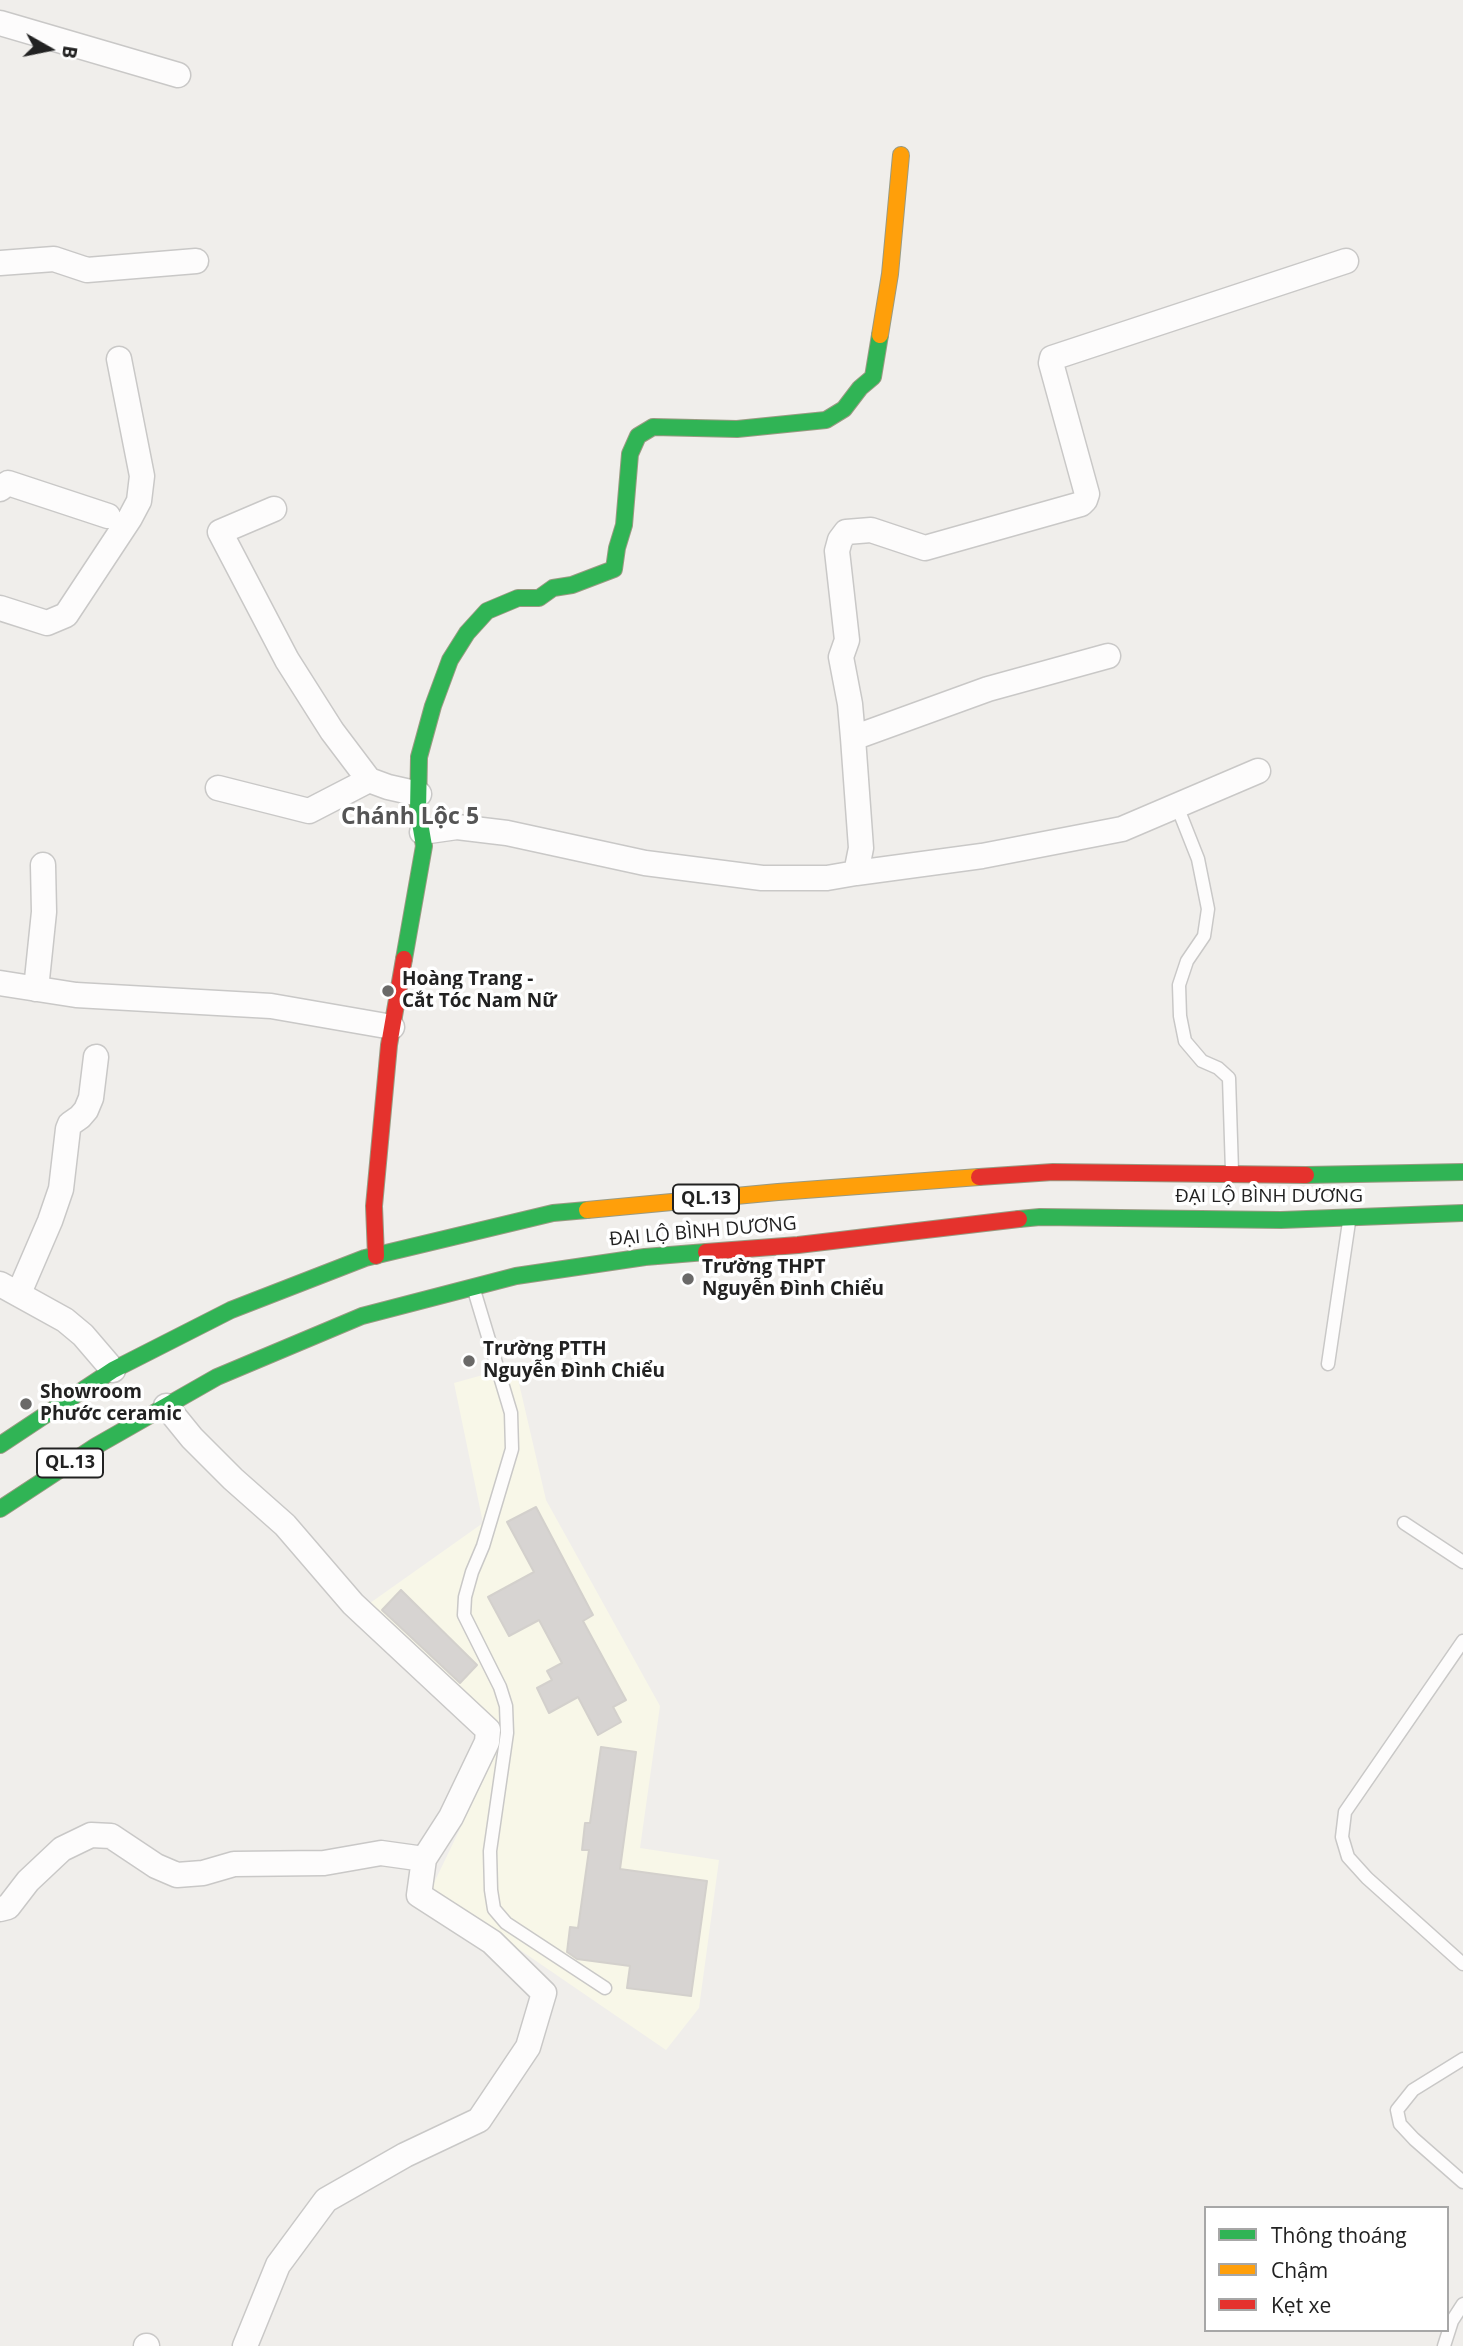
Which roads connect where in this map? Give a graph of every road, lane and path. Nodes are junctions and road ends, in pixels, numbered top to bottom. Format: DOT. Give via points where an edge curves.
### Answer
graph roads {
  1 [pos="0,23"];
  2 [pos="178,75"];
  3 [pos="901,155"];
  4 [pos="196,261"];
  5 [pos="1346,261"];
  6 [pos="0,263"];
  7 [pos="119,359"];
  8 [pos="0,489"];
  9 [pos="274,509"];
  10 [pos="108,516"];
  11 [pos="0,608"];
  12 [pos="1108,656"];
  13 [pos="853,738"];
  14 [pos="1258,771"];
  15 [pos="369,780"];
  16 [pos="218,788"];
  17 [pos="419,794"];
  18 [pos="1177,807"];
  19 [pos="422,832"];
  20 [pos="43,865"];
  21 [pos="856,873"];
  22 [pos="0,983"];
  23 [pos="36,989"];
  24 [pos="392,1027"];
  25 [pos="96,1057"];
  26 [pos="1463,1172"];
  27 [pos="1232,1175"];
  28 [pos="1463,1213"];
  29 [pos="1350,1218"];
  30 [pos="376,1256"];
  31 [pos="473,1287"];
  32 [pos="9,1289"];
  33 [pos="1328,1364"];
  34 [pos="116,1375"];
  35 [pos="166,1406"];
  36 [pos="0,1445"];
  37 [pos="0,1509"];
  38 [pos="1404,1523"];
  39 [pos="1463,1562"];
  40 [pos="1463,1641"];
  41 [pos="424,1859"];
  42 [pos="0,1909"];
  43 [pos="1463,1964"];
  44 [pos="605,1988"];
  45 [pos="1463,2059"];
  46 [pos="1463,2182"];
  47 [pos="1463,2304"];
  48 [pos="1449,2330"];
  49 [pos="245,2346"];
  1 -- 2 [label="street"];
  3 -- 17 [label="main road" via="890,274 870,381 844,409 826,420 737,429 653,427 638,436 630,454 624,526 614,569 553,588 539,598 518,598 487,611 467,633 450,660 433,706 419,757"];
  4 -- 6 [label="street" via="88,270 54,259"];
  5 -- 13 [label="street" via="1052,358 1087,494 1081,504 925,548 871,530 846,533 837,551 847,640 841,657"];
  7 -- 11 [label="street" via="142,476 139,500 66,615 47,623"];
  8 -- 10 [label="street" via="8,484"];
  9 -- 15 [label="street" via="220,532 287,660"];
  12 -- 13 [label="street" via="988,689"];
  13 -- 21 [label="street" via="860,848"];
  14 -- 18 [label="street"];
  15 -- 16 [label="street" via="309,811"];
  15 -- 17 [label="street"];
  17 -- 19 [label="main road"];
  18 -- 21 [label="street" via="1122,829 982,856"];
  18 -- 27 [label="lane" via="1198,859 1208,909 1204,936 1186,961 1179,985 1180,1016 1185,1041 1202,1061 1229,1078"];
  19 -- 21 [label="street" via="457,827 507,833 645,863 750,877 827,878"];
  19 -- 24 [label="main road" via="424,846"];
  20 -- 23 [label="street" via="44,912"];
  22 -- 23 [label="street"];
  23 -- 24 [label="street" via="271,1006"];
  24 -- 30 [label="main road" via="377,1156"];
  25 -- 32 [label="street" via="91,1098 66,1134 61,1189 50,1221"];
  26 -- 27 [label="main road, ĐẠI LỘ BÌNH DƯƠNG / QL.13"];
  27 -- 30 [label="main road, ĐẠI LỘ BÌNH DƯƠNG / QL.13" via="1053,1172 553,1213"];
  28 -- 29 [label="main road, ĐẠI LỘ BÌNH DƯƠNG / QL.13"];
  29 -- 31 [label="main road, ĐẠI LỘ BÌNH DƯƠNG / QL.13" via="1040,1217 798,1245 645,1256"];
  29 -- 33 [label="lane"];
  30 -- 34 [label="main road, ĐẠI LỘ BÌNH DƯƠNG / QL.13" via="231,1310"];
  31 -- 35 [label="main road, ĐẠI LỘ BÌNH DƯƠNG / QL.13" via="362,1316 217,1377"];
  31 -- 44 [label="lane" via="511,1413 512,1437 465,1597 464,1615 506,1706 507,1733 490,1852 491,1890 495,1909 506,1923"];
  32 -- 34 [label="street" via="65,1320"];
  34 -- 36 [label="main road, ĐẠI LỘ BÌNH DƯƠNG / QL.13"];
  35 -- 37 [label="main road, ĐẠI LỘ BÌNH DƯƠNG / QL.13" via="139,1415"];
  35 -- 41 [label="street" via="233,1479 285,1525 353,1604 488,1730 487,1742 451,1817"];
  38 -- 39 [label="lane"];
  40 -- 43 [label="lane" via="1345,1812 1342,1837 1348,1857 1367,1878"];
  41 -- 42 [label="street" via="381,1853 324,1863 234,1864 177,1875 111,1836 91,1835 62,1849 8,1907"];
  41 -- 49 [label="street" via="419,1895 492,1942 544,1993 528,2048 479,2120 326,2200 278,2264"];
  45 -- 46 [label="lane" via="1413,2090 1397,2110 1400,2123 1414,2139"];
  47 -- 48 [label="lane"];
}
